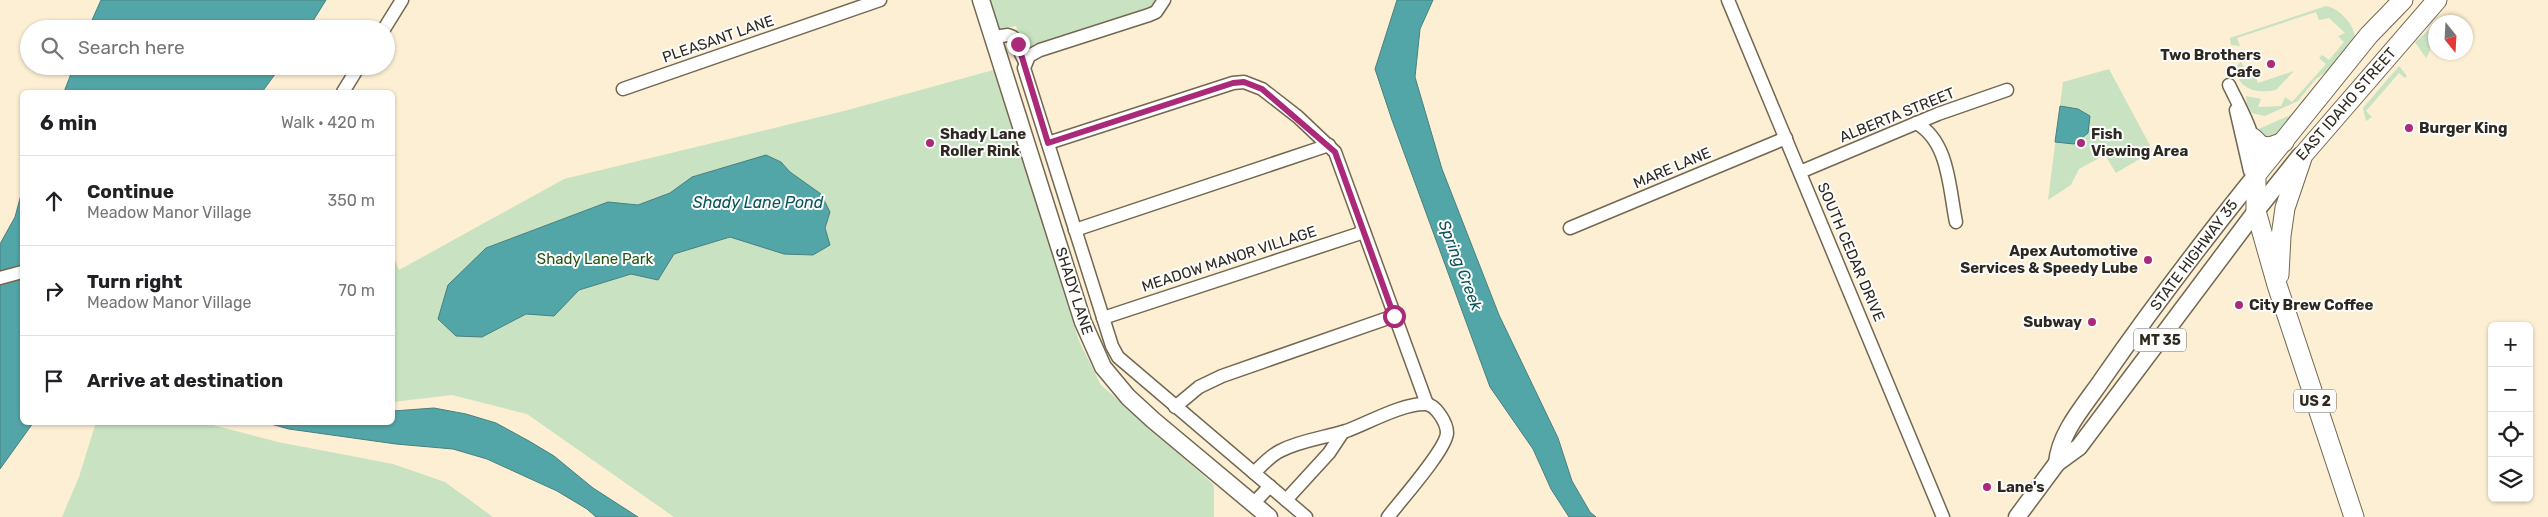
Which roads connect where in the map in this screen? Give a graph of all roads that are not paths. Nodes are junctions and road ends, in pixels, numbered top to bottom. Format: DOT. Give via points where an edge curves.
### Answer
graph roads {
  1 [pos="402,0"];
  2 [pos="880,0"];
  3 [pos="981,0"];
  4 [pos="1164,0"];
  5 [pos="1728,0"];
  6 [pos="2403,0"];
  7 [pos="2424,0"];
  8 [pos="2437,0"];
  9 [pos="390,20"];
  10 [pos="994,37"];
  11 [pos="2386,42"];
  12 [pos="1025,62"];
  13 [pos="354,75"];
  14 [pos="623,89"];
  15 [pos="343,90"];
  16 [pos="2007,90"];
  17 [pos="1916,123"];
  18 [pos="1786,138"];
  19 [pos="2253,138"];
  20 [pos="2284,142"];
  21 [pos="1048,143"];
  22 [pos="1329,145"];
  23 [pos="2310,145"];
  24 [pos="1800,172"];
  25 [pos="2256,176"];
  26 [pos="2256,210"];
  27 [pos="1956,222"];
  28 [pos="1570,228"];
  29 [pos="1075,230"];
  30 [pos="1364,232"];
  31 [pos="20,273"];
  32 [pos="0,278"];
  33 [pos="2277,285"];
  34 [pos="1394,316"];
  35 [pos="1103,318"];
  36 [pos="1427,404"];
  37 [pos="1175,407"];
  38 [pos="1343,432"];
  39 [pos="2057,463"];
  40 [pos="1254,473"];
  41 [pos="1270,486"];
  42 [pos="1286,500"];
  43 [pos="1253,504"];
  44 [pos="1269,517"];
  45 [pos="1306,517"];
  46 [pos="1388,517"];
  47 [pos="1943,517"];
  48 [pos="2017,517"];
  49 [pos="2354,517"];
  1 -- 9 [label="street"];
  2 -- 14 [label="street, PLEASANT LANE"];
  3 -- 10 [label="main road, SHADY LANE"];
  4 -- 12 [label="street" via="1156,12 1040,50"];
  5 -- 18 [label="street, SOUTH CEDAR DRIVE"];
  6 -- 20 [label="highway, EAST IDAHO STREET" via="2369,35"];
  7 -- 11 [label="highway"];
  8 -- 23 [label="highway, EAST IDAHO STREET / US 2"];
  10 -- 12 [label="street" via="1008,34 1014,37"];
  10 -- 43 [label="main road, SHADY LANE" via="1083,322 1102,367 1152,420"];
  12 -- 21 [label="street" via="1024,68"];
  13 -- 15 [label="street"];
  16 -- 17 [label="street, ALBERTA STREET"];
  17 -- 24 [label="street, ALBERTA STREET"];
  17 -- 27 [label="street" via="1936,139 1942,153"];
  18 -- 24 [label="street, SOUTH CEDAR DRIVE"];
  18 -- 28 [label="street, MARE LANE"];
  19 -- 20 [label="highway" via="2261,146 2270,147"];
  19 -- 25 [label="street"];
  19 -- 25 [label="street" via="2229,85 2250,171"];
  20 -- 25 [label="highway, EAST IDAHO STREET"];
  21 -- 22 [label="street" via="1244,82 1262,89"];
  21 -- 29 [label="street"];
  22 -- 29 [label="street"];
  22 -- 30 [label="street" via="1335,152"];
  23 -- 26 [label="main road, EAST IDAHO STREET / MT 35"];
  23 -- 33 [label="highway, US 2" via="2298,166 2285,208"];
  24 -- 47 [label="street, SOUTH CEDAR DRIVE"];
  25 -- 26 [label="highway, US 2"];
  25 -- 39 [label="main road, STATE HIGHWAY 35 / MT 35" via="2129,341 2063,438"];
  26 -- 33 [label="highway, US 2"];
  26 -- 39 [label="main road, STATE HIGHWAY 35 / MT 35" via="2079,447"];
  29 -- 35 [label="street"];
  30 -- 34 [label="street"];
  30 -- 35 [label="street, MEADOW MANOR VILLAGE"];
  31 -- 32 [label="street"];
  33 -- 49 [label="highway, US 2"];
  34 -- 36 [label="street"];
  34 -- 37 [label="street" via="1222,376 1199,387"];
  35 -- 37 [label="street" via="1118,357"];
  36 -- 38 [label="street" via="1412,406"];
  36 -- 46 [label="street" via="1435,408 1445,425 1447,432 1442,447"];
  37 -- 40 [label="street"];
  38 -- 40 [label="street" via="1296,444 1279,452"];
  38 -- 42 [label="street" via="1329,453"];
  39 -- 48 [label="main road, STATE HIGHWAY 35 / MT 35"];
  40 -- 41 [label="street"];
  41 -- 42 [label="street"];
  41 -- 43 [label="street"];
  42 -- 45 [label="street"];
  43 -- 44 [label="main road, SHADY LANE"];
}
